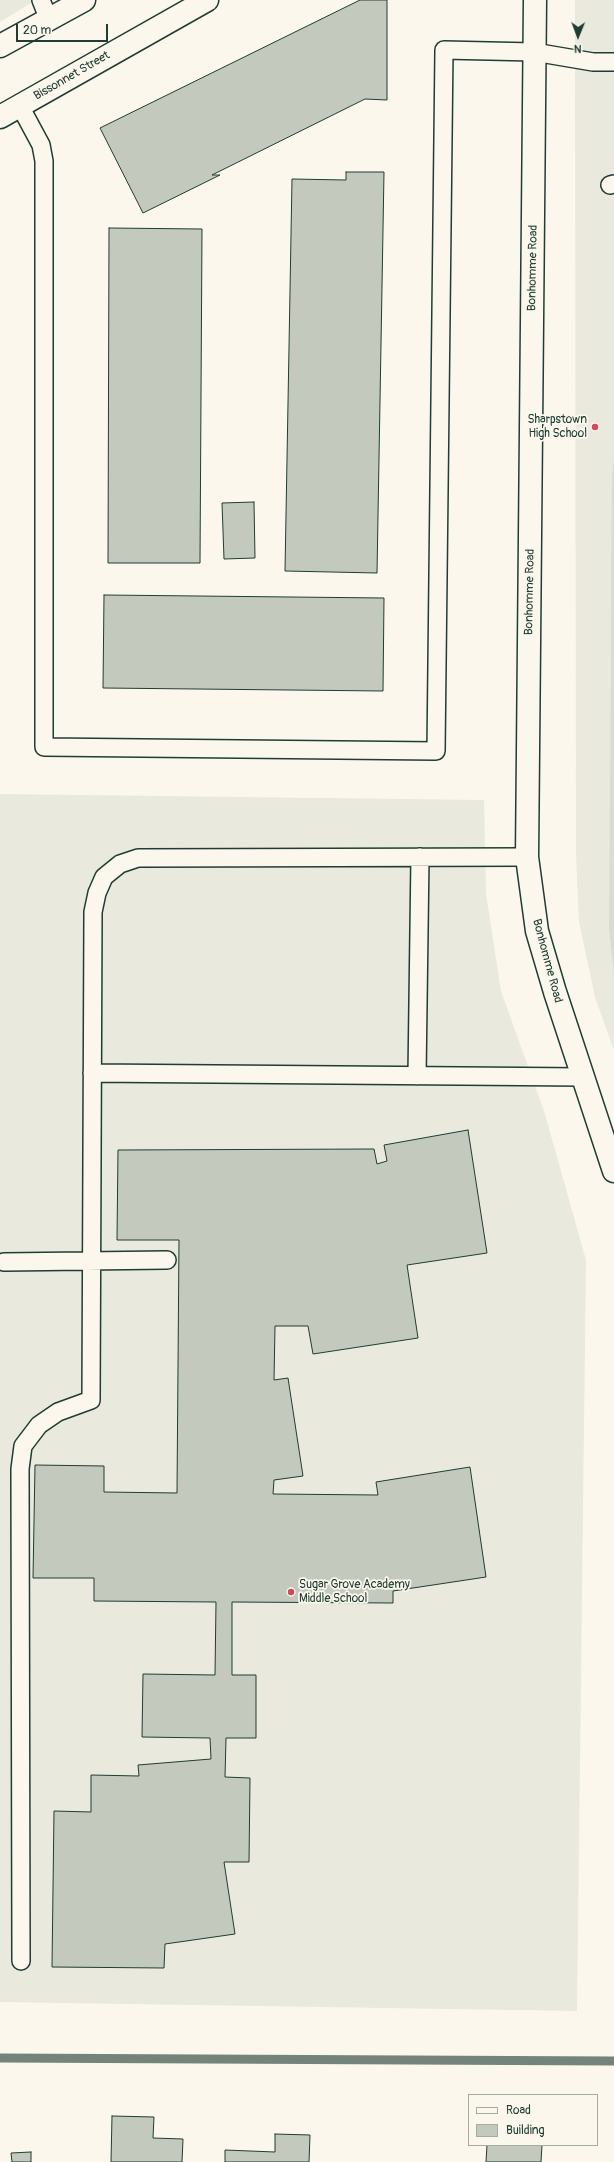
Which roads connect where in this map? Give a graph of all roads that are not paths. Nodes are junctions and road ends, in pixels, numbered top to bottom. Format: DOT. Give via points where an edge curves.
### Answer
graph roads {
  1 [pos="84,0"];
  2 [pos="207,0"];
  3 [pos="535,0"];
  4 [pos="45,10"];
  5 [pos="0,46"];
  6 [pos="534,52"];
  7 [pos="614,62"];
  8 [pos="20,106"];
  9 [pos="0,117"];
  10 [pos="420,857"];
  11 [pos="527,857"];
  12 [pos="92,1073"];
  13 [pos="417,1076"];
  14 [pos="583,1077"];
  15 [pos="614,1171"];
  16 [pos="167,1260"];
  17 [pos="4,1262"];
  18 [pos="92,1262"];
  19 [pos="21,1961"];
  1 -- 4 [label="street"];
  2 -- 8 [label="street, Bissonnet Street"];
  3 -- 6 [label="street, Bonhomme Road"];
  4 -- 5 [label="street"];
  6 -- 7 [label="lane" via="593,62"];
  6 -- 8 [label="lane" via="444,50 436,751 44,747 44,161 41,145"];
  6 -- 11 [label="street, Bonhomme Road"];
  8 -- 9 [label="street, Bissonnet Street"];
  10 -- 11 [label="lane"];
  10 -- 12 [label="lane" via="138,858 120,864 104,877 93,912"];
  10 -- 13 [label="lane"];
  11 -- 14 [label="street, Bonhomme Road" via="537,931"];
  12 -- 13 [label="lane"];
  12 -- 18 [label="lane"];
  13 -- 14 [label="lane"];
  14 -- 15 [label="street, Bonhomme Road"];
  16 -- 18 [label="lane"];
  17 -- 18 [label="lane"];
  18 -- 19 [label="lane" via="91,1400 58,1412 39,1425 23,1446 20,1469"];
}
